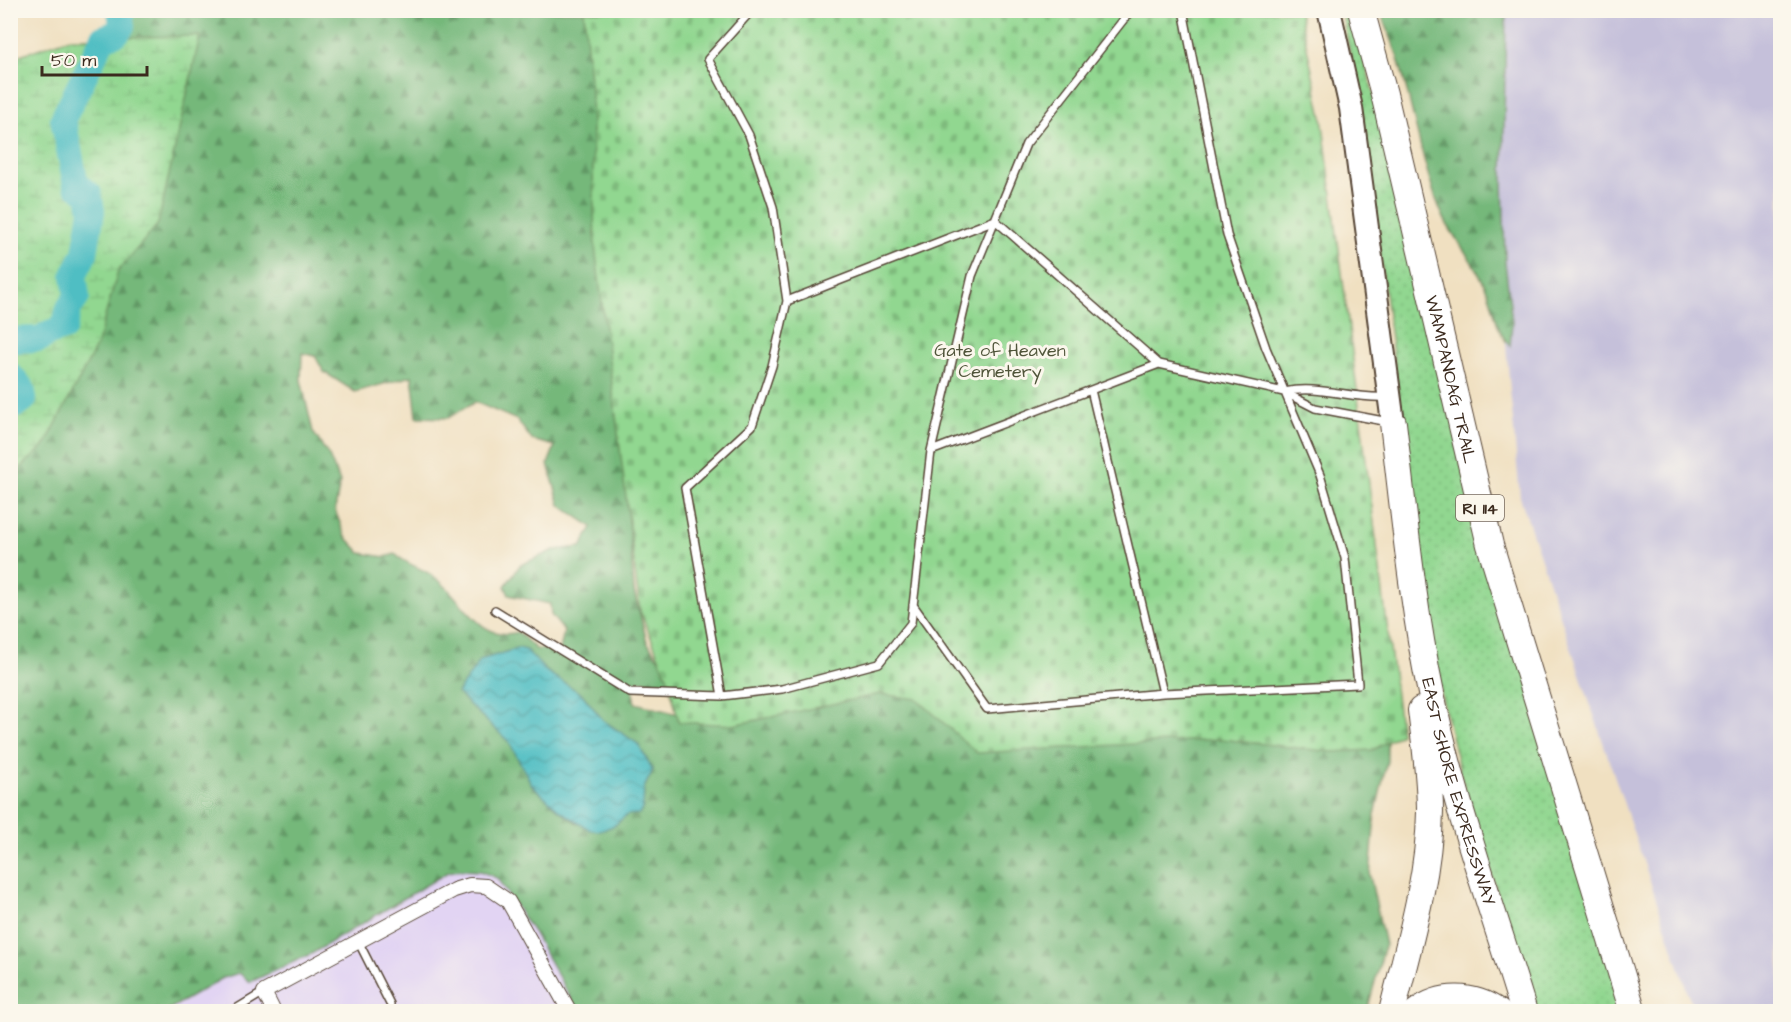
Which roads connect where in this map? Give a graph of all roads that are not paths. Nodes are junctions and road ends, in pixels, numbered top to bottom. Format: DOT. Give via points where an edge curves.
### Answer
graph roads {
  1 [pos="752,10"];
  2 [pos="1131,10"];
  3 [pos="1183,10"];
  4 [pos="1329,10"];
  5 [pos="1360,10"];
  6 [pos="995,220"];
  7 [pos="787,301"];
  8 [pos="1159,364"];
  9 [pos="1091,390"];
  10 [pos="1284,392"];
  11 [pos="1390,397"];
  12 [pos="1393,423"];
  13 [pos="931,451"];
  14 [pos="1411,566"];
  15 [pos="913,605"];
  16 [pos="495,610"];
  17 [pos="1163,693"];
  18 [pos="722,696"];
  19 [pos="1551,744"];
  20 [pos="358,941"];
  21 [pos="264,992"];
  22 [pos="390,1004"];
  23 [pos="231,1011"];
  24 [pos="274,1011"];
  25 [pos="570,1011"];
  26 [pos="1392,1011"];
  27 [pos="1417,1011"];
  28 [pos="1498,1011"];
  29 [pos="1524,1011"];
  30 [pos="1633,1011"];
  31 [pos="1647,1011"];
  1 -- 7 [label="lane" via="708,59 749,135 773,207"];
  2 -- 6 [label="lane" via="1026,144"];
  3 -- 10 [label="lane" via="1227,235"];
  4 -- 11 [label="main road" via="1352,116"];
  5 -- 19 [label="highway, WAMPANOAG TRAIL / RI 114" via="1384,94 1483,520"];
  6 -- 7 [label="lane"];
  6 -- 8 [label="lane"];
  6 -- 13 [label="lane" via="972,276"];
  7 -- 18 [label="lane" via="772,366 752,426 685,488"];
  8 -- 9 [label="lane"];
  8 -- 10 [label="lane"];
  9 -- 13 [label="lane"];
  9 -- 17 [label="lane"];
  10 -- 11 [label="lane" via="1311,388 1357,397"];
  10 -- 12 [label="lane" via="1315,408"];
  10 -- 17 [label="lane" via="1320,475 1345,558 1358,684"];
  11 -- 12 [label="main road"];
  12 -- 14 [label="highway"];
  13 -- 15 [label="lane"];
  14 -- 26 [label="highway" via="1430,812 1421,882"];
  14 -- 29 [label="highway, EAST SHORE EXPRESSWAY" via="1437,719"];
  15 -- 17 [label="lane" via="987,709"];
  15 -- 18 [label="lane" via="911,623 879,663 782,689"];
  16 -- 18 [label="lane" via="630,693"];
  19 -- 30 [label="highway, RI 114"];
  19 -- 31 [label="highway" via="1600,860"];
  20 -- 21 [label="street"];
  20 -- 22 [label="lane"];
  20 -- 25 [label="street" via="454,890 486,886 508,901"];
  21 -- 23 [label="lane"];
  21 -- 24 [label="street"];
  27 -- 28 [label="highway" via="1455,998 1480,1002"];
}
